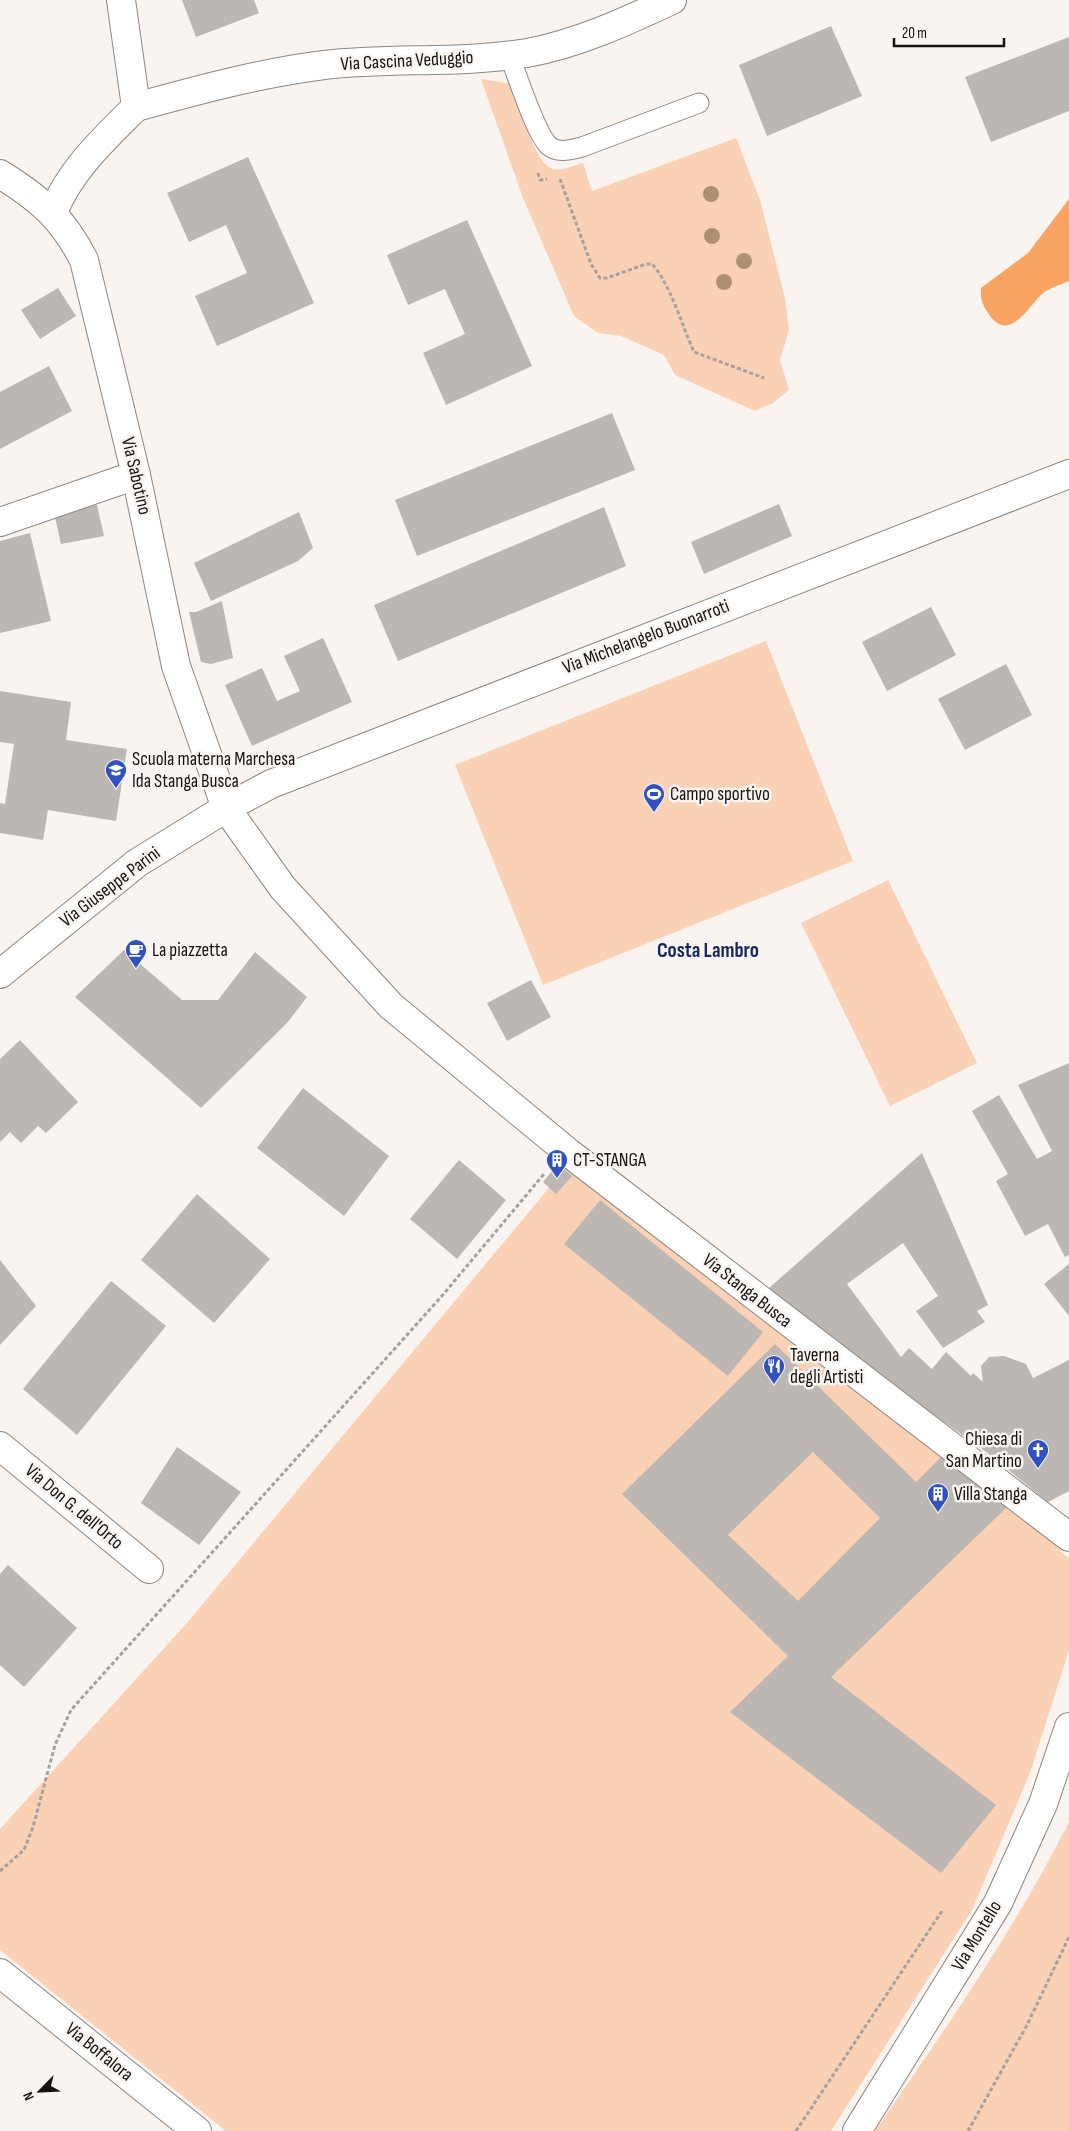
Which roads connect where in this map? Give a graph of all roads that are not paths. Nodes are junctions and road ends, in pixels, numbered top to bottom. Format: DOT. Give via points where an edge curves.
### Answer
graph roads {
  1 [pos="121,0"];
  2 [pos="672,0"];
  3 [pos="509,54"];
  4 [pos="699,104"];
  5 [pos="136,107"];
  6 [pos="0,174"];
  7 [pos="53,212"];
  8 [pos="1069,474"];
  9 [pos="136,475"];
  10 [pos="0,522"];
  11 [pos="226,808"];
  12 [pos="0,974"];
  13 [pos="567,1151"];
  14 [pos="0,1446"];
  15 [pos="1069,1537"];
  16 [pos="149,1569"];
  17 [pos="1069,1726"];
  18 [pos="0,1973"];
  19 [pos="198,2131"];
  20 [pos="857,2131"];
  1 -- 5 [label="street"];
  2 -- 3 [label="street, Via Cascina Veduggio" via="632,19 573,40"];
  3 -- 4 [label="lane" via="539,132 549,146 562,151 582,147"];
  3 -- 5 [label="street, Via Cascina Veduggio" via="454,60 323,65 232,81"];
  5 -- 7 [label="street" via="80,164 64,186"];
  6 -- 7 [label="street, Via Sabotino" via="30,192"];
  7 -- 9 [label="street, Via Sabotino" via="71,235 84,260"];
  8 -- 11 [label="street, Via Michelangelo Buonarroti" via="289,777"];
  9 -- 10 [label="street"];
  9 -- 11 [label="street, Via Sabotino" via="176,666"];
  11 -- 12 [label="street, Via Giuseppe Parini" via="137,863"];
  11 -- 13 [label="street, Via Sabotino" via="283,888 391,1006"];
  13 -- 15 [label="street, Via Stanga Busca"];
  14 -- 16 [label="street, Via Don G. dell'Orto"];
  17 -- 20 [label="street, Via Montello" via="1043,1804 998,1903"];
  18 -- 19 [label="street, Via Boffalora"];
}
